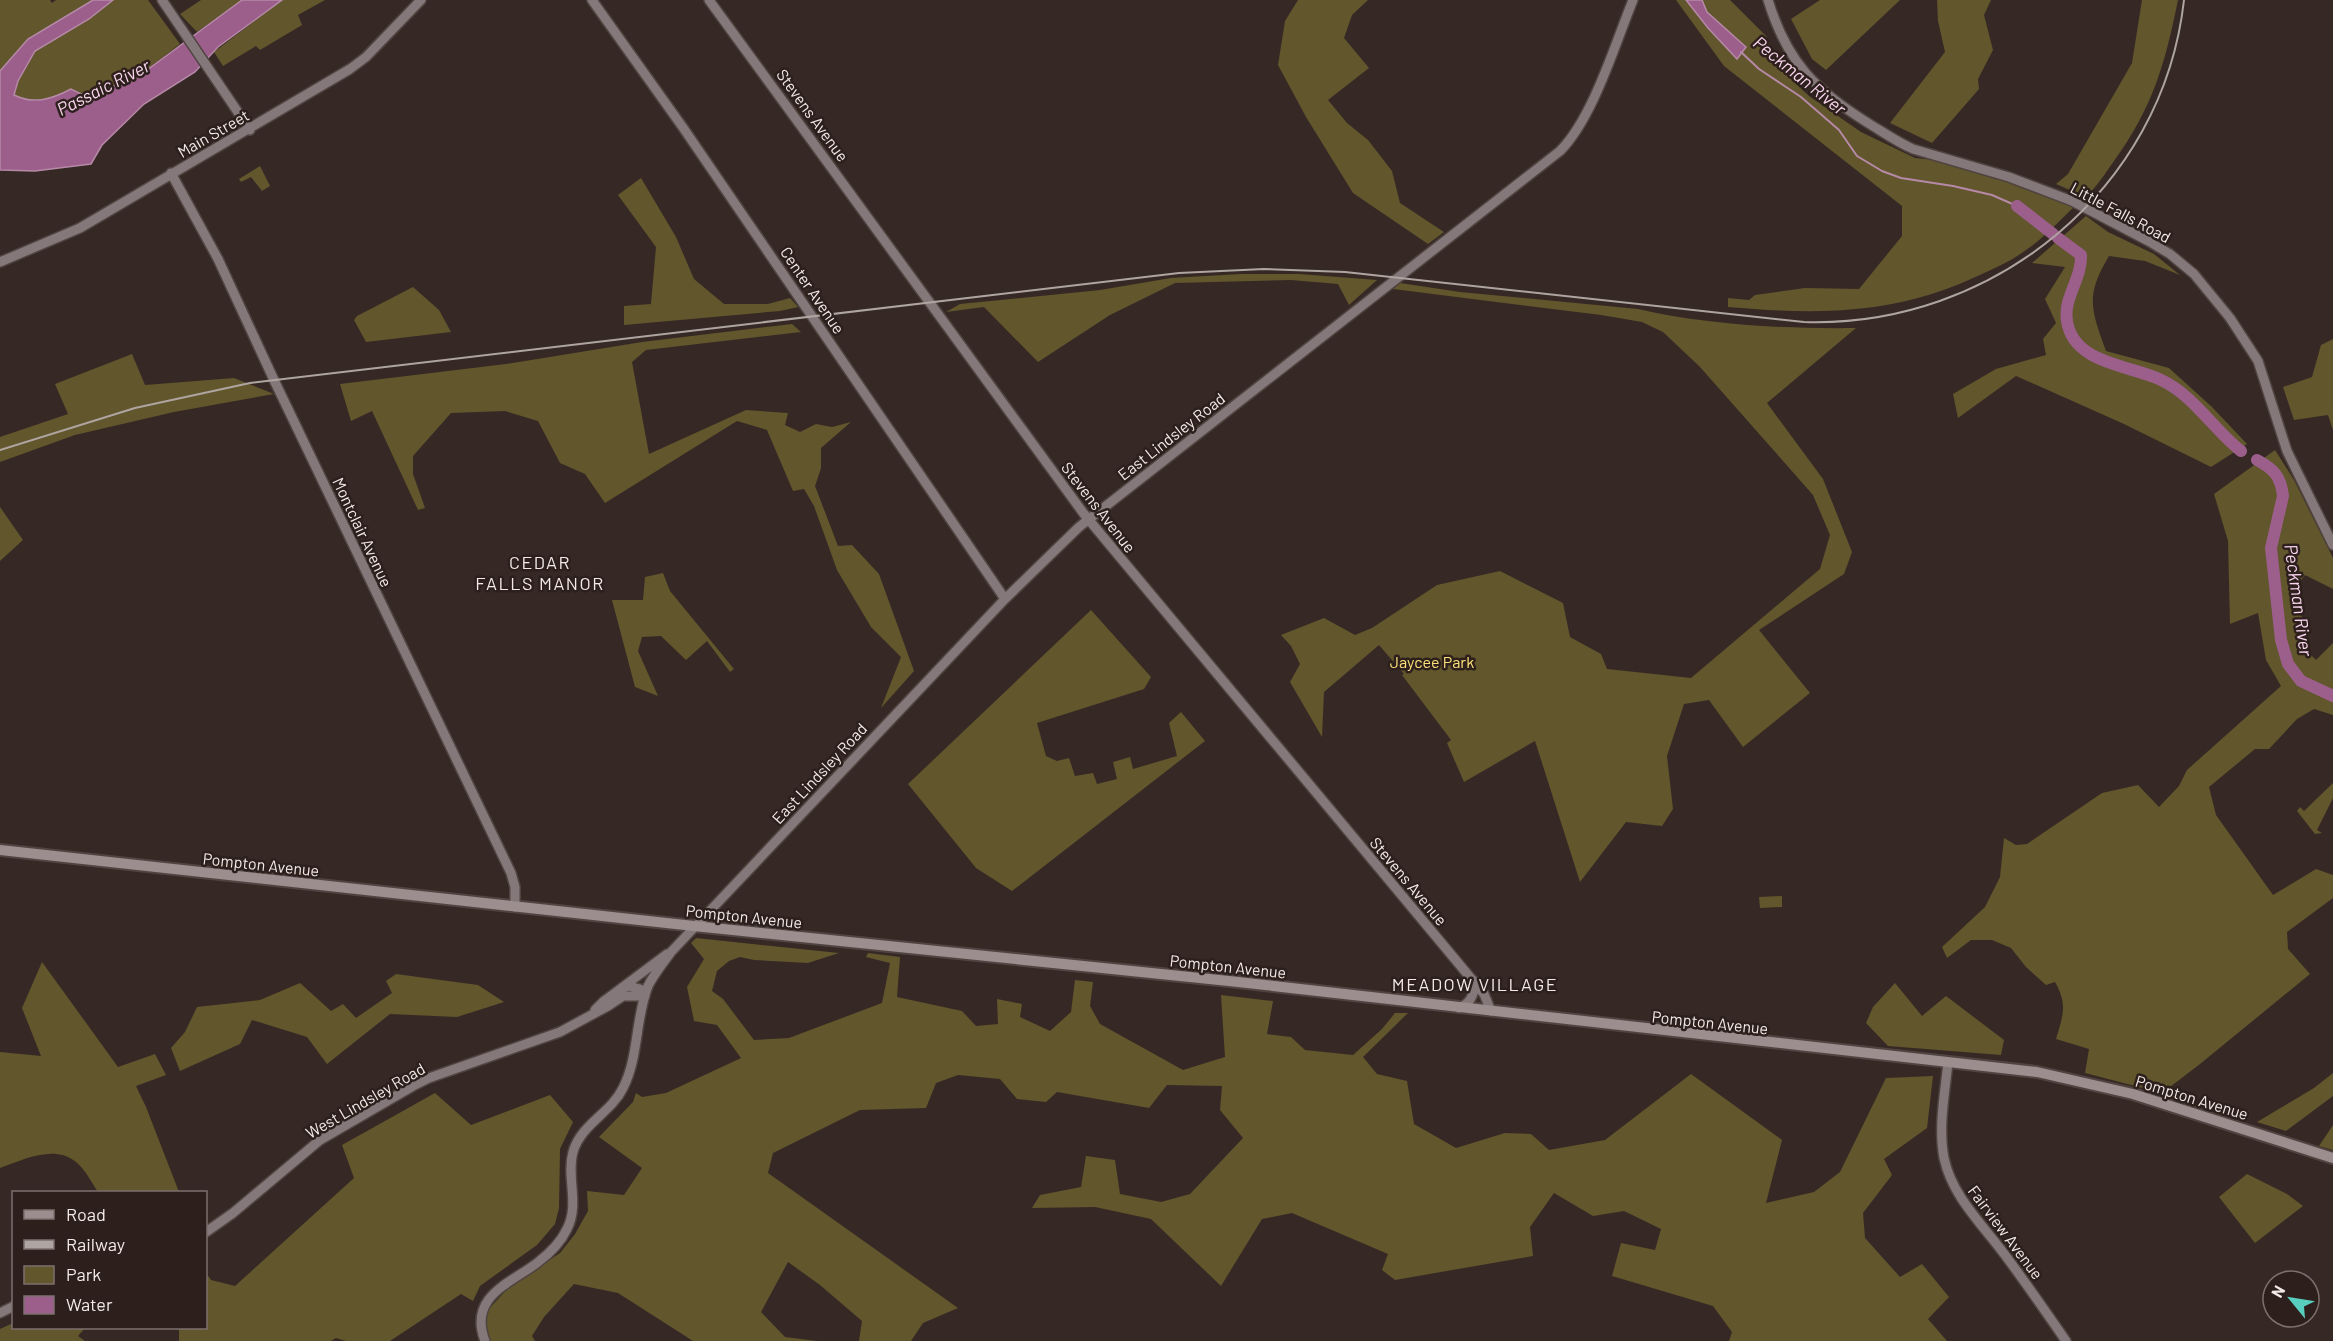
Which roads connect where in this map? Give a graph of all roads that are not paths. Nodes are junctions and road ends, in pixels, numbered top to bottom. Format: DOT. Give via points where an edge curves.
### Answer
graph roads {
  1 [pos="162,0"];
  2 [pos="421,0"];
  3 [pos="592,0"];
  4 [pos="710,0"];
  5 [pos="1633,0"];
  6 [pos="1768,0"];
  7 [pos="250,130"];
  8 [pos="171,174"];
  9 [pos="0,262"];
  10 [pos="1088,519"];
  11 [pos="2333,544"];
  12 [pos="1005,599"];
  13 [pos="0,850"];
  14 [pos="514,907"];
  15 [pos="694,927"];
  16 [pos="671,952"];
  17 [pos="1474,981"];
  18 [pos="620,988"];
  19 [pos="645,996"];
  20 [pos="1458,1008"];
  21 [pos="1491,1011"];
  22 [pos="592,1014"];
  23 [pos="1948,1062"];
  24 [pos="2333,1158"];
  25 [pos="207,1231"];
  26 [pos="485,1341"];
  27 [pos="2066,1341"];
  1 -- 7 [label="main road"];
  2 -- 7 [label="main road, Main Street" via="358,64"];
  3 -- 12 [label="main road, Center Avenue"];
  4 -- 10 [label="main road, Stevens Avenue"];
  5 -- 10 [label="main road, East Lindsley Road" via="1576,133 1554,157"];
  6 -- 11 [label="main road, Little Falls Road" via="1796,62 1850,112 1900,143 2072,201 2150,242 2188,269 2223,309 2258,361 2287,451"];
  7 -- 8 [label="main road, Main Street"];
  8 -- 9 [label="main road, Main Street" via="80,228"];
  8 -- 14 [label="main road, Montclair Avenue" via="218,259 513,878"];
  10 -- 12 [label="main road, East Lindsley Road"];
  10 -- 17 [label="main road, Stevens Avenue"];
  12 -- 15 [label="main road, East Lindsley Road"];
  13 -- 14 [label="main road, Pompton Avenue"];
  14 -- 15 [label="main road, Pompton Avenue"];
  15 -- 16 [label="main road"];
  15 -- 20 [label="main road, Pompton Avenue"];
  16 -- 18 [label="main road, West Lindsley Road"];
  16 -- 19 [label="main road" via="652,978"];
  17 -- 20 [label="main road" via="1472,997"];
  17 -- 21 [label="main road, Stevens Avenue"];
  18 -- 19 [label="main road" via="640,989"];
  18 -- 22 [label="main road, West Lindsley Road"];
  19 -- 22 [label="main road, West Lindsley Road" via="622,996"];
  19 -- 26 [label="main road" via="625,1084 616,1099 584,1131 572,1154 573,1207 568,1228 539,1262 490,1297 482,1313"];
  20 -- 21 [label="main road, Pompton Avenue"];
  21 -- 23 [label="main road, Pompton Avenue"];
  22 -- 25 [label="main road, West Lindsley Road" via="550,1037 429,1078 384,1102 320,1140"];
  23 -- 24 [label="main road, Pompton Avenue" via="2037,1072 2099,1085"];
  23 -- 27 [label="main road, Fairview Avenue" via="1942,1140 1951,1180 1962,1201"];
}
